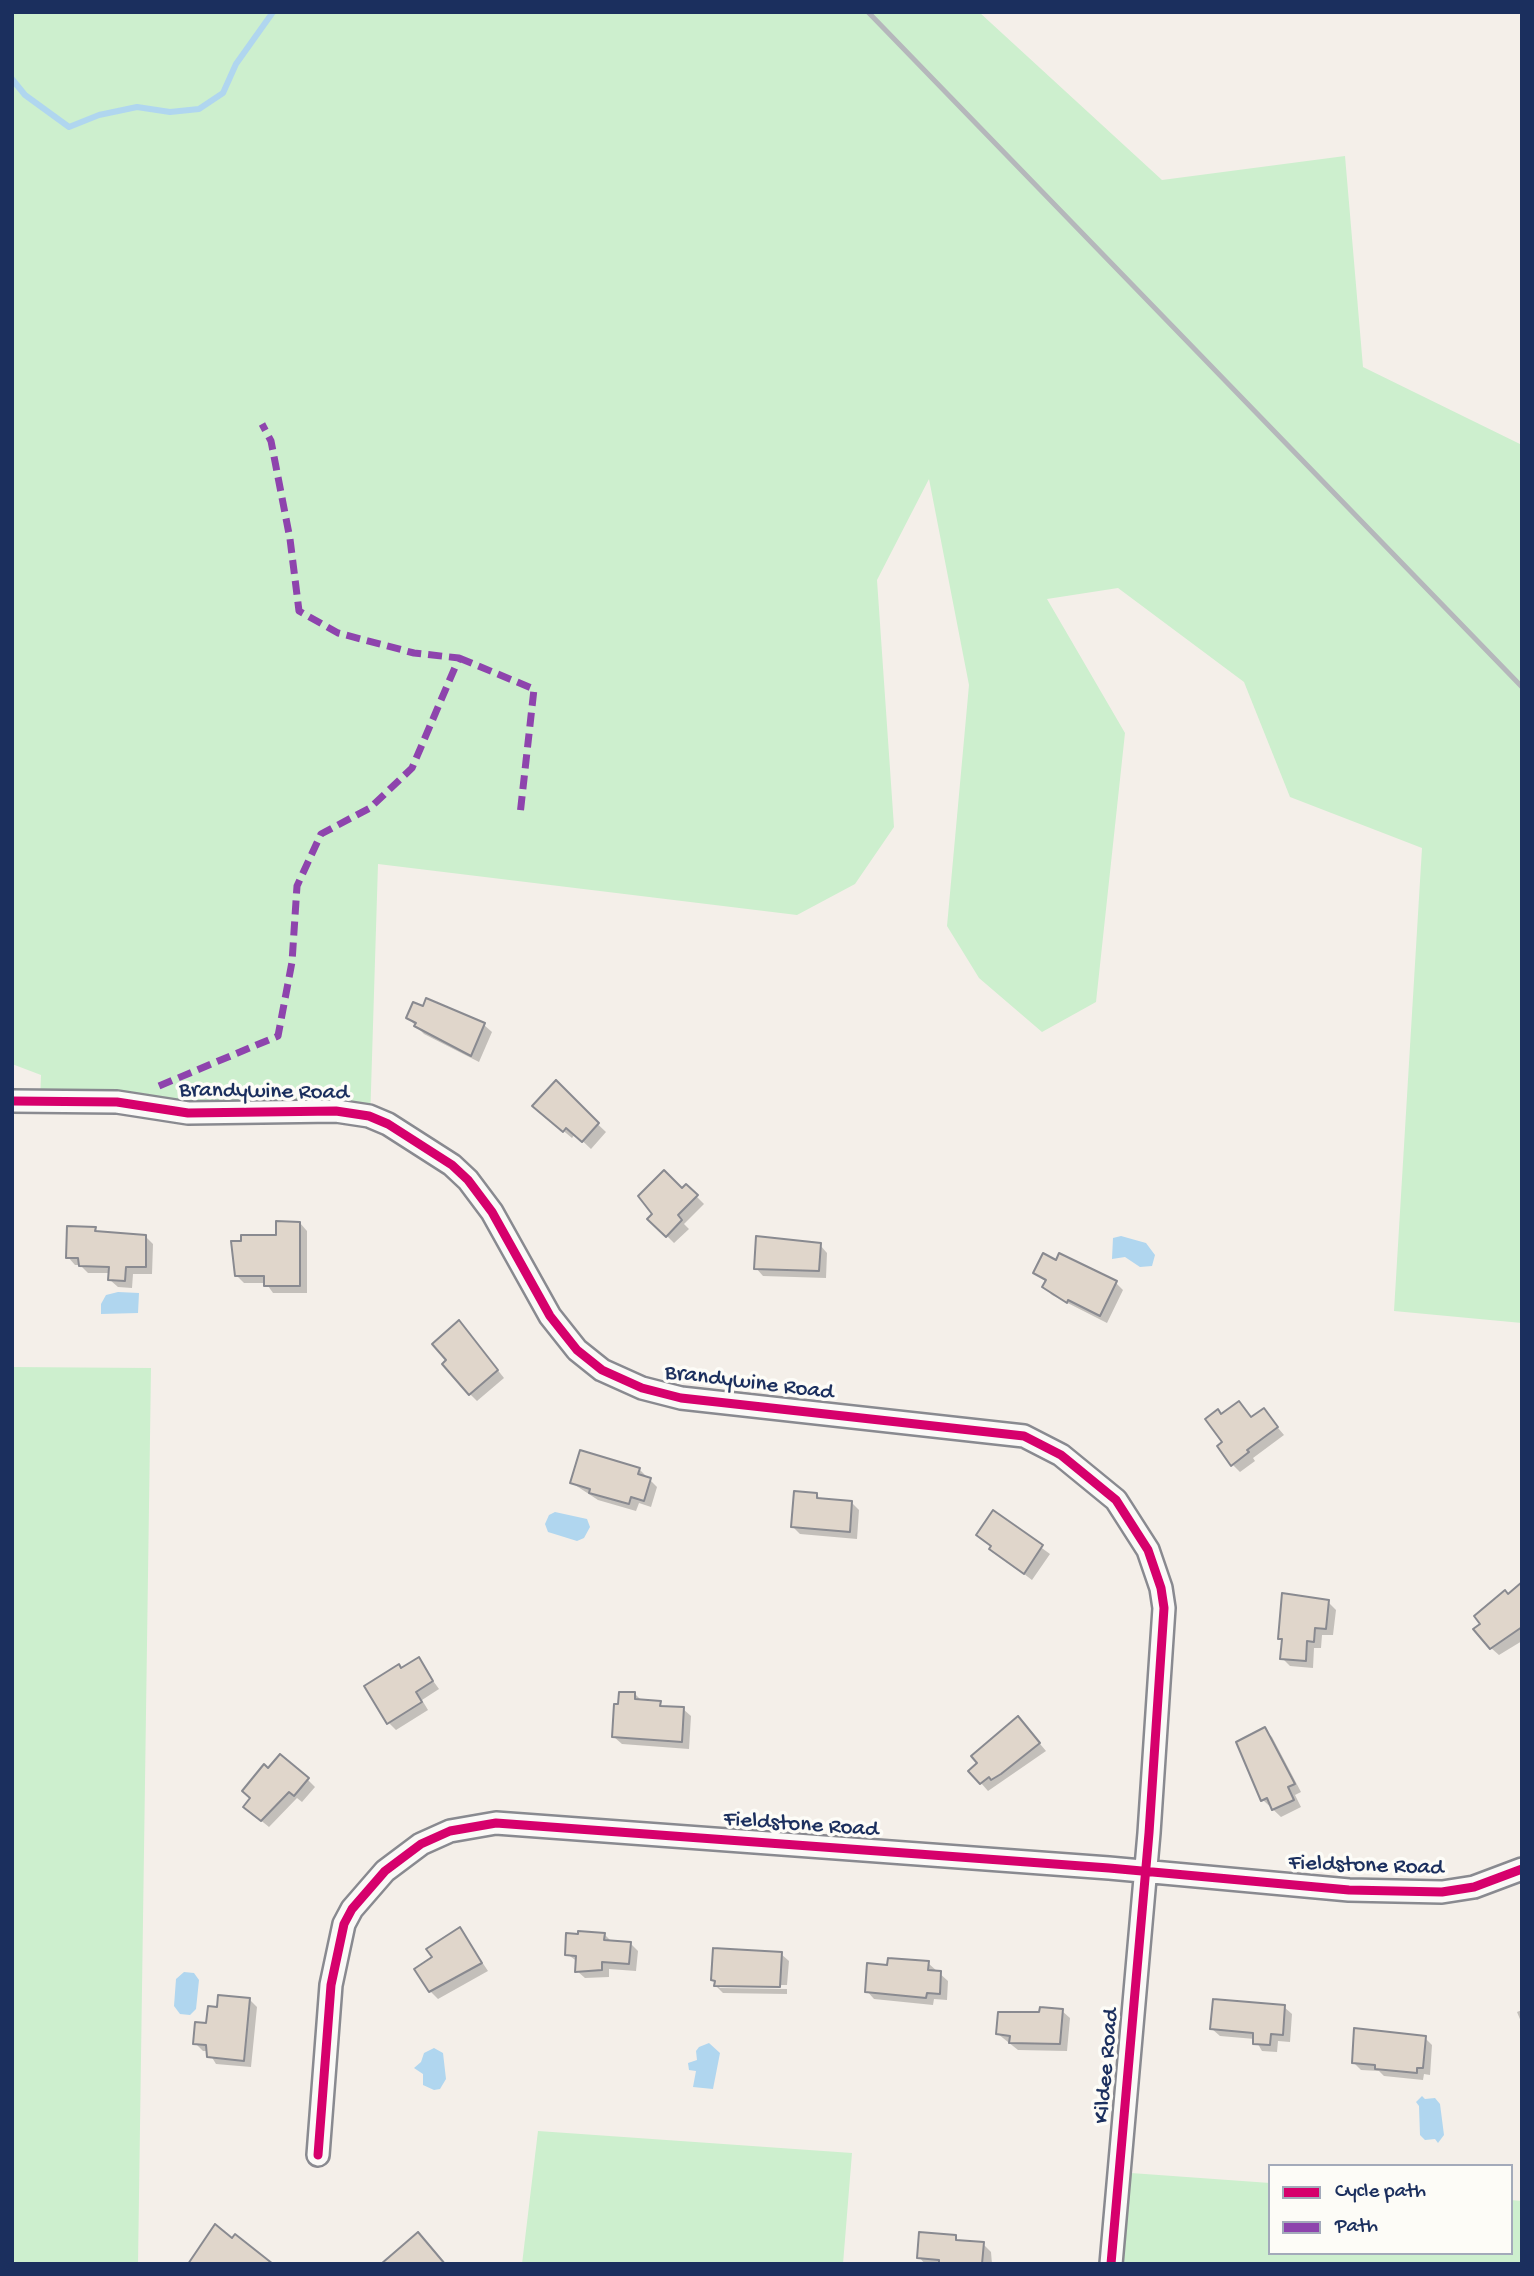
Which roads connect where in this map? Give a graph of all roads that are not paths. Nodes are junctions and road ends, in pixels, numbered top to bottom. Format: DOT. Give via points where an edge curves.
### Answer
graph roads {
  1 [pos="12,1101"];
  2 [pos="1522,1869"];
  3 [pos="1146,1872"];
  4 [pos="318,2155"];
  5 [pos="1111,2264"];
  1 -- 3 [label="street, Brandywine Road" via="117,1102 188,1113 336,1111 369,1116 452,1165 468,1180 492,1212 550,1316 577,1350 603,1370 642,1388 681,1398 1024,1436 1061,1455 1116,1500 1148,1550 1161,1588 1164,1608"];
  2 -- 3 [label="street, Fieldstone Road" via="1474,1887 1442,1892 1349,1890"];
  3 -- 4 [label="street, Fieldstone Road" via="496,1823 450,1831 421,1844 385,1871 344,1924 331,1985"];
  3 -- 5 [label="street, Kildee Road"];
}
